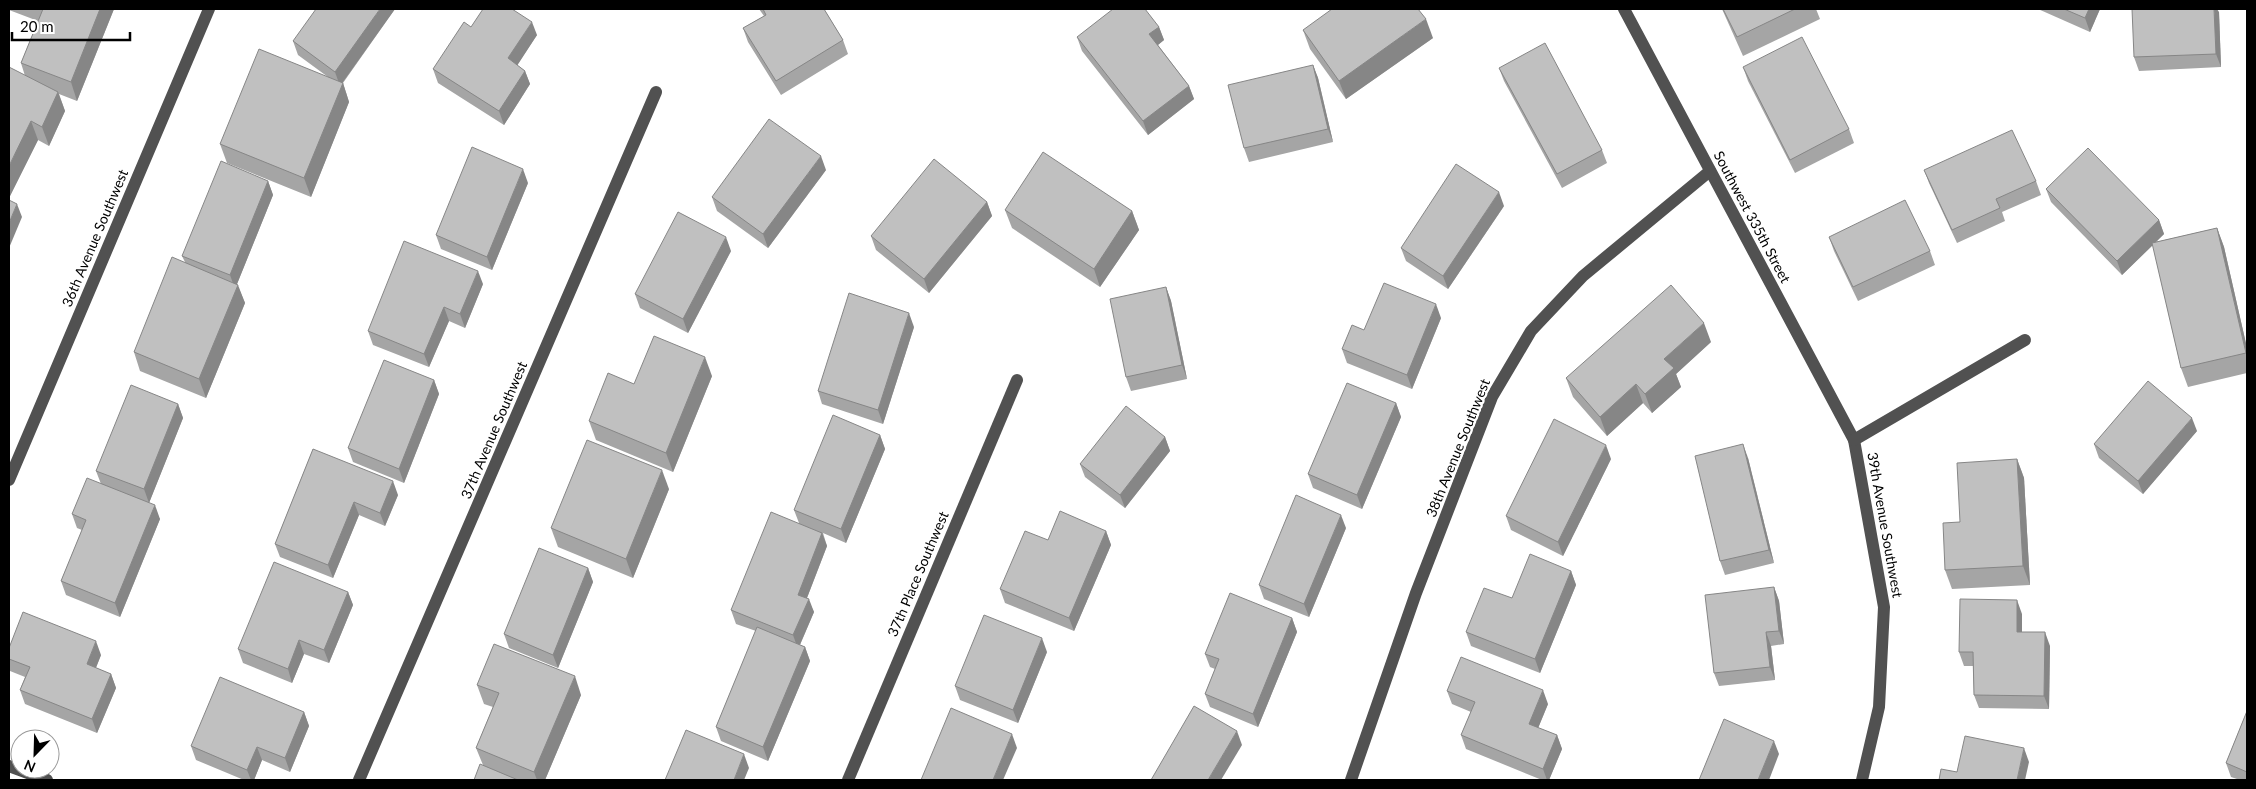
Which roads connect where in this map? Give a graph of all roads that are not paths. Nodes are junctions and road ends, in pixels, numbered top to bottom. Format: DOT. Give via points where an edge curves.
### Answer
graph roads {
  1 [pos="209,9"];
  2 [pos="1624,9"];
  3 [pos="656,92"];
  4 [pos="1710,171"];
  5 [pos="2025,340"];
  6 [pos="1017,380"];
  7 [pos="1854,440"];
  8 [pos="9,480"];
  9 [pos="9,766"];
  10 [pos="46,780"];
  11 [pos="359,780"];
  12 [pos="848,780"];
  13 [pos="1351,780"];
  14 [pos="1862,780"];
  1 -- 8 [label="street, 36th Avenue Southwest"];
  2 -- 4 [label="street, Southwest 335th Street"];
  3 -- 11 [label="street, 37th Avenue Southwest"];
  4 -- 7 [label="street, Southwest 335th Street"];
  4 -- 13 [label="street, 38th Avenue Southwest" via="1583,276 1531,331 1492,397 1416,593"];
  5 -- 7 [label="street, 39th Avenue Southwest"];
  6 -- 12 [label="street, 37th Place Southwest"];
  7 -- 14 [label="street, 39th Avenue Southwest" via="1884,608 1879,707"];
  9 -- 10 [label="street"];
}
